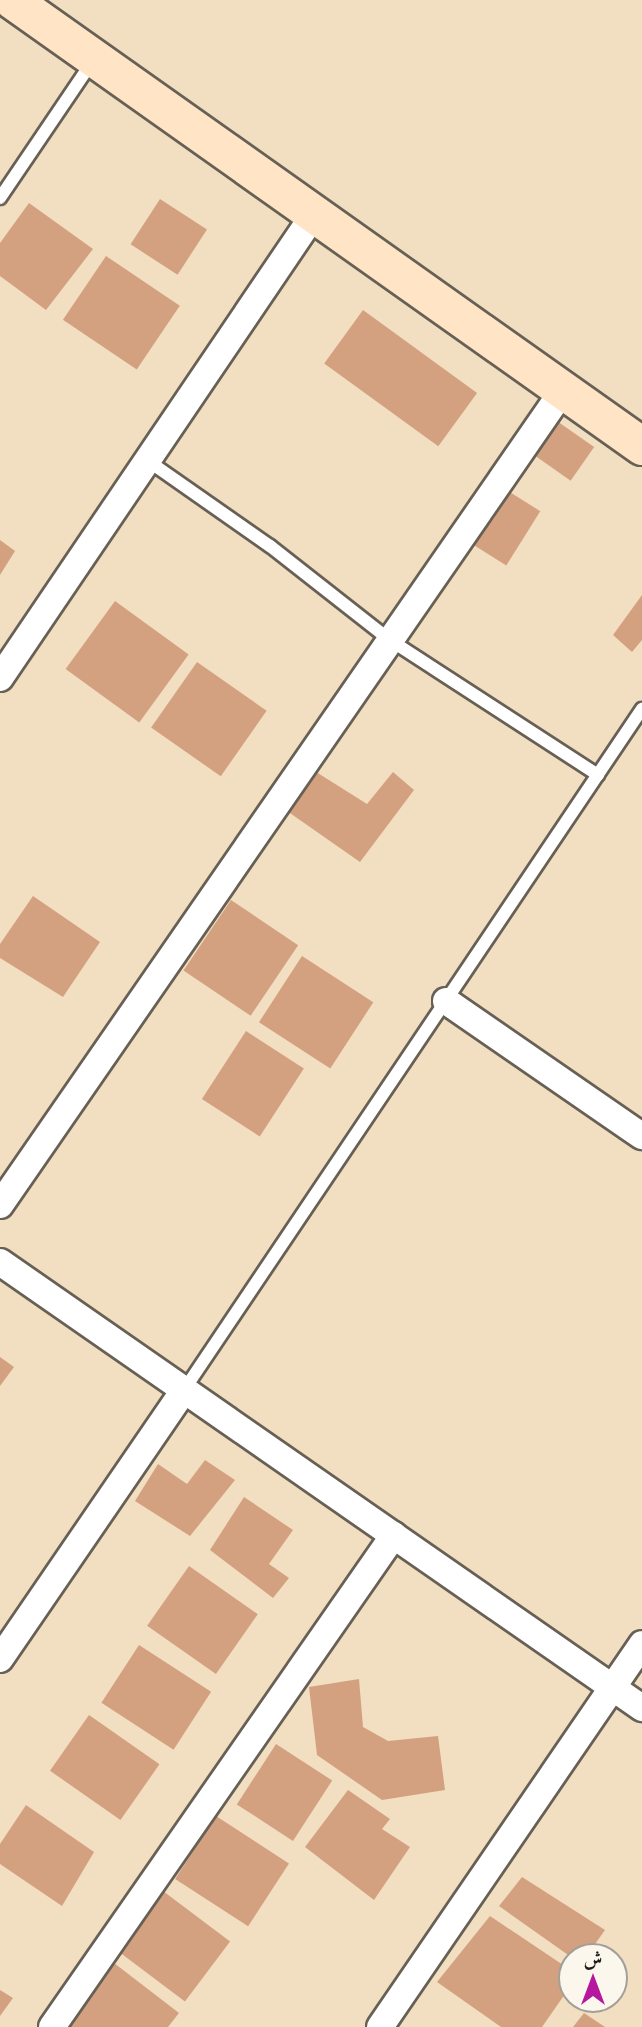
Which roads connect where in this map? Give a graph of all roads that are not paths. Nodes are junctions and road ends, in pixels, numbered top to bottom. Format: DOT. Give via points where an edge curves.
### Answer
graph roads {
  1 [pos="12,0"];
  2 [pos="96,56"];
  3 [pos="0,198"];
  4 [pos="315,213"];
  5 [pos="562,392"];
  6 [pos="642,446"];
  7 [pos="147,460"];
  8 [pos="390,639"];
  9 [pos="0,678"];
  10 [pos="642,709"];
  11 [pos="598,775"];
  12 [pos="446,1001"];
  13 [pos="642,1136"];
  14 [pos="0,1205"];
  15 [pos="0,1262"];
  16 [pos="184,1390"];
  17 [pos="394,1535"];
  18 [pos="642,1644"];
  19 [pos="0,1659"];
  20 [pos="612,1687"];
  21 [pos="642,1708"];
  22 [pos="52,2027"];
  23 [pos="380,2027"];
  1 -- 2 [label="main road"];
  2 -- 3 [label="lane"];
  2 -- 4 [label="main road"];
  4 -- 5 [label="main road"];
  4 -- 7 [label="street"];
  5 -- 6 [label="main road"];
  5 -- 8 [label="street"];
  7 -- 8 [label="lane" via="270,546"];
  7 -- 9 [label="street"];
  8 -- 11 [label="lane"];
  8 -- 14 [label="street"];
  10 -- 11 [label="lane"];
  11 -- 12 [label="lane"];
  12 -- 13 [label="street"];
  12 -- 16 [label="lane"];
  15 -- 16 [label="street"];
  16 -- 17 [label="street"];
  16 -- 19 [label="street"];
  17 -- 20 [label="street"];
  17 -- 22 [label="street"];
  18 -- 20 [label="street"];
  20 -- 21 [label="street"];
  20 -- 23 [label="street"];
}
